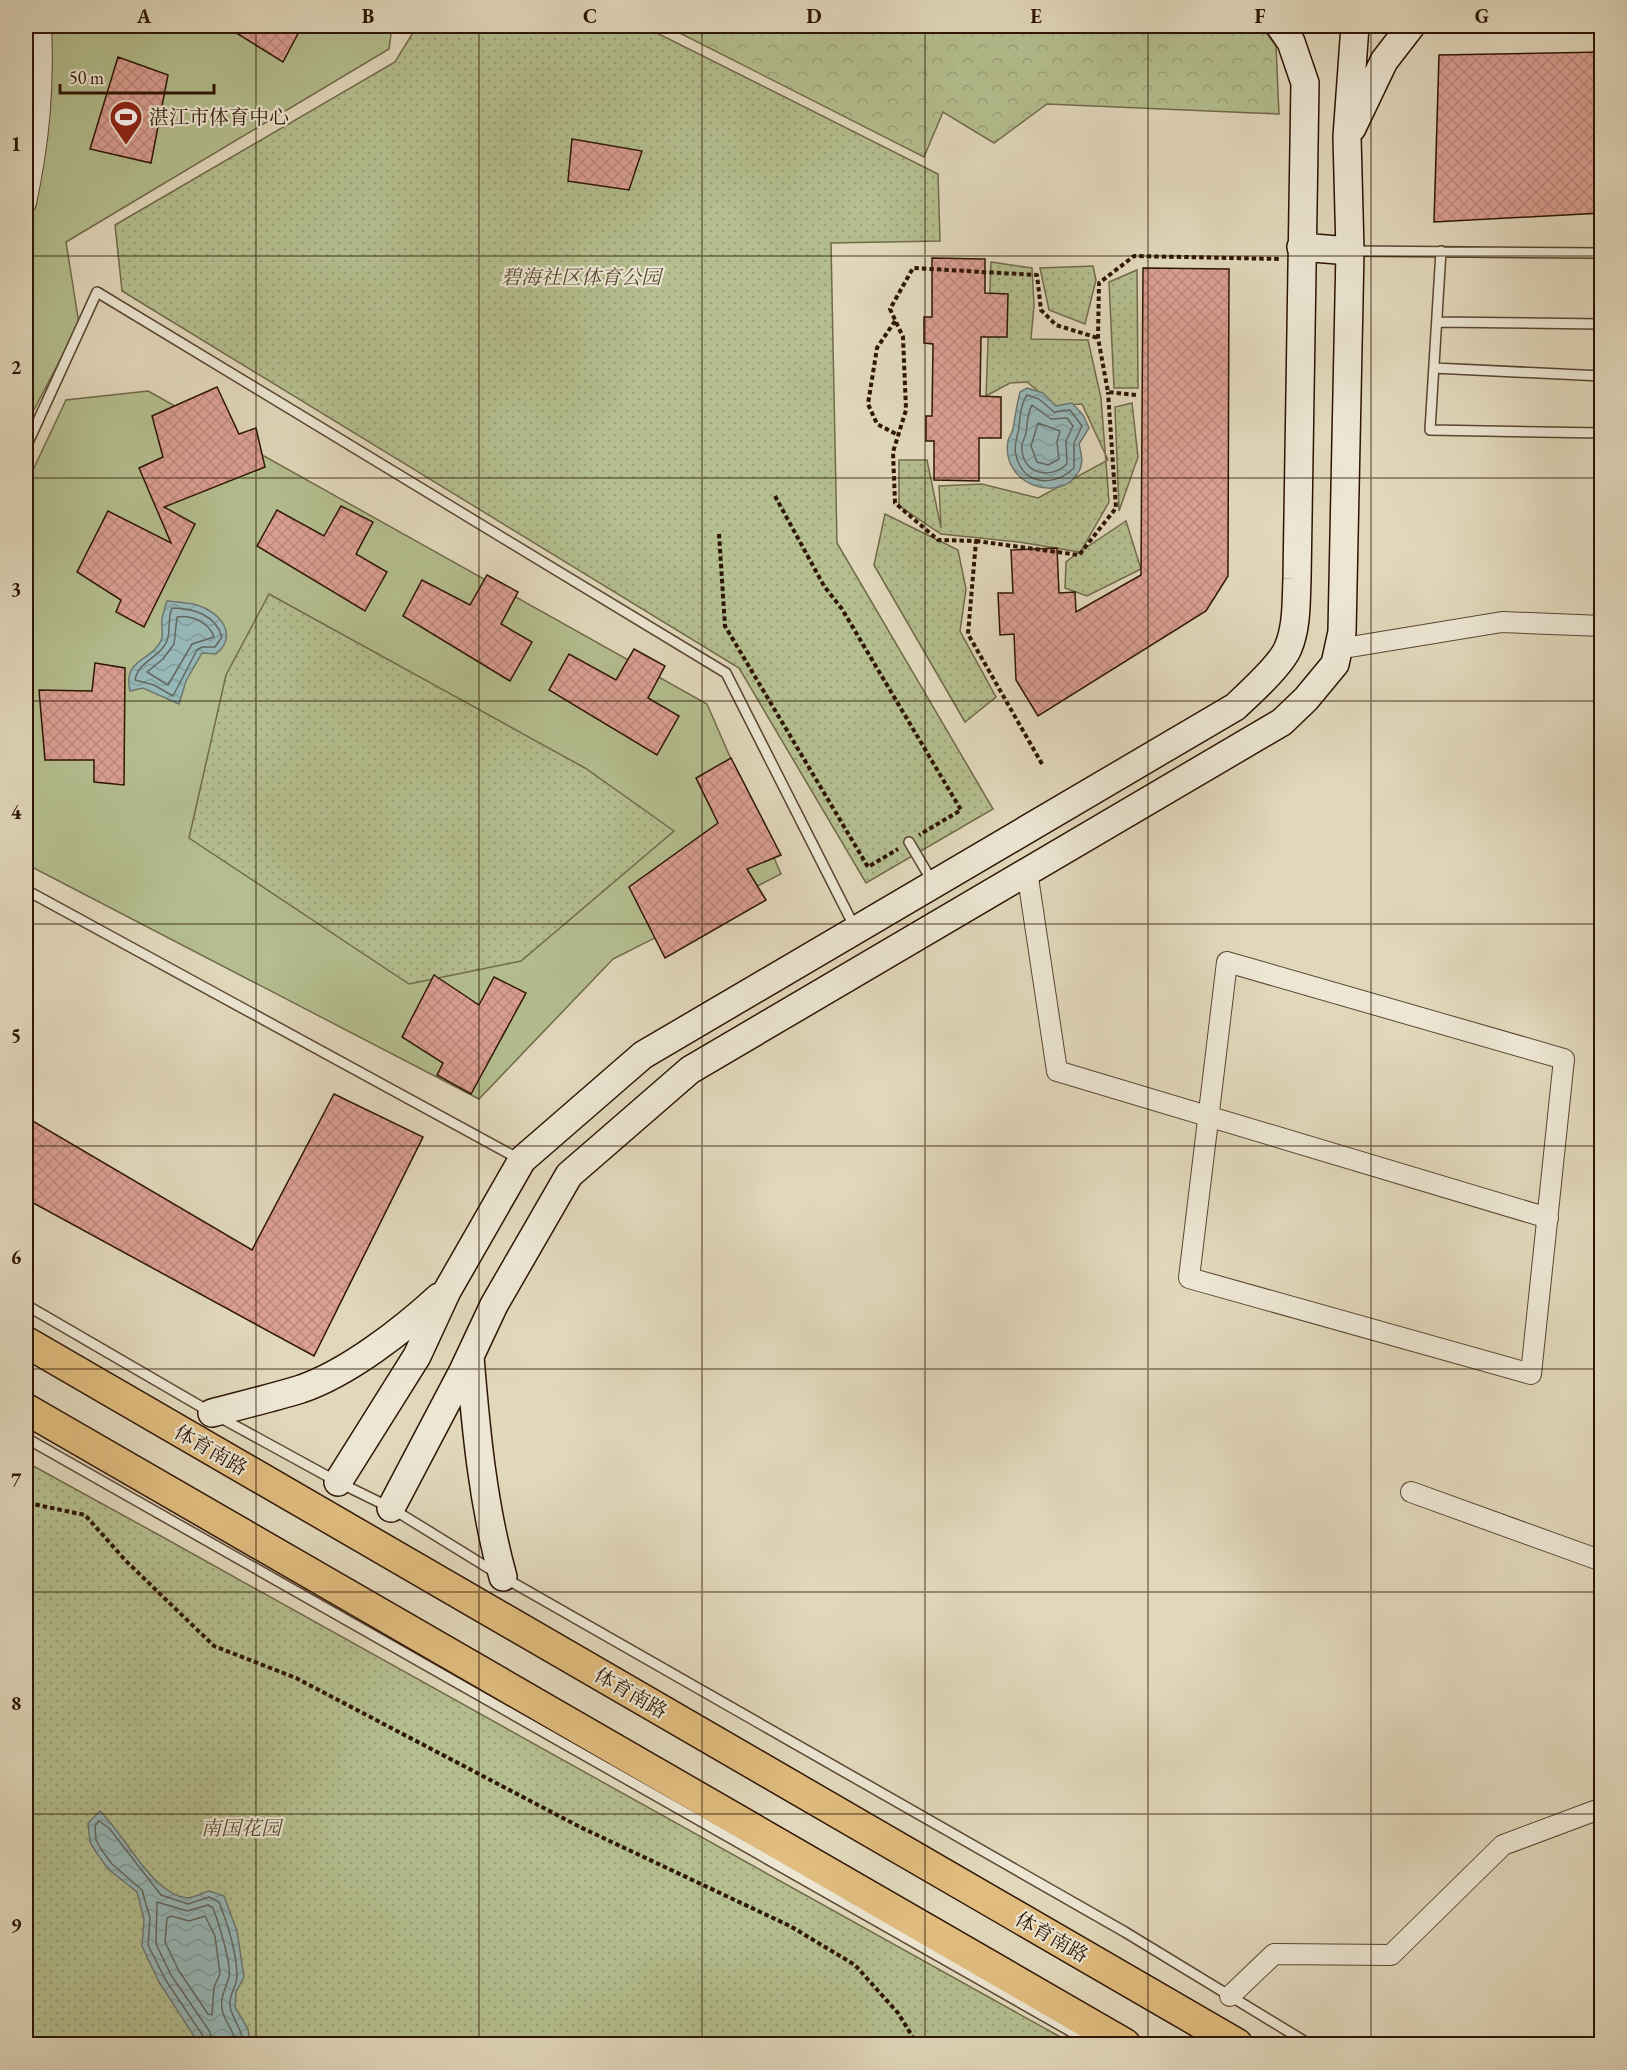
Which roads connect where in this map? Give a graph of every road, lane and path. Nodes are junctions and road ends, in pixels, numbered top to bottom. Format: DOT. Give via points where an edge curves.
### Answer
graph roads {
  1 [pos="41,26"];
  2 [pos="1280,26"];
  3 [pos="1305,26"];
  4 [pos="1354,26"];
  5 [pos="1411,26"];
  6 [pos="1305,83"];
  7 [pos="1347,137"];
  8 [pos="26,203"];
  9 [pos="1350,251"];
  10 [pos="1441,251"];
  11 [pos="1293,253"];
  12 [pos="1602,253"];
  13 [pos="896,321"];
  14 [pos="1437,322"];
  15 [pos="1602,324"];
  16 [pos="1098,338"];
  17 [pos="1434,368"];
  18 [pos="1602,376"];
  19 [pos="1108,392"];
  20 [pos="1136,395"];
  21 [pos="1602,433"];
  22 [pos="898,435"];
  23 [pos="26,447"];
  24 [pos="775,496"];
  25 [pos="719,534"];
  26 [pos="976,541"];
  27 [pos="1602,626"];
  28 [pos="1338,649"];
  29 [pos="1042,764"];
  30 [pos="909,842"];
  31 [pos="1027,871"];
  32 [pos="934,884"];
  33 [pos="26,890"];
  34 [pos="856,930"];
  35 [pos="1207,1116"];
  36 [pos="522,1161"];
  37 [pos="1548,1218"];
  38 [pos="447,1290"];
  39 [pos="26,1305"];
  40 [pos="26,1342"];
  41 [pos="470,1357"];
  42 [pos="26,1409"];
  43 [pos="212,1413"];
  44 [pos="26,1438"];
  45 [pos="338,1482"];
  46 [pos="1411,1491"];
  47 [pos="28,1503"];
  48 [pos="391,1508"];
  49 [pos="1602,1561"];
  50 [pos="502,1577"];
  51 [pos="1602,1808"];
  52 [pos="1230,1996"];
  53 [pos="917,2044"];
  54 [pos="1093,2044"];
  55 [pos="1125,2044"];
  56 [pos="1237,2044"];
  57 [pos="1310,2044"];
  1 -- 8 [label="street" via="43,71 38,147"];
  2 -- 6 [label="street" via="1291,42"];
  3 -- 6 [label="street"];
  4 -- 7 [label="street"];
  5 -- 7 [label="street" via="1384,61"];
  6 -- 11 [label="street"];
  7 -- 9 [label="street"];
  9 -- 10 [label="lane"];
  9 -- 11 [label="street"];
  9 -- 28 [label="street" via="1343,613"];
  10 -- 12 [label="lane"];
  10 -- 14 [label="lane"];
  11 -- 16 [label="path" via="1134,256 1100,283"];
  11 -- 32 [label="street" via="1296,608 1288,649 1235,707"];
  13 -- 16 [label="path" via="890,309 913,268 1037,275 1041,310 1056,325"];
  13 -- 22 [label="path" via="903,338 906,410"];
  13 -- 22 [label="path" via="877,348 868,404 877,424"];
  14 -- 15 [label="lane"];
  14 -- 17 [label="lane"];
  16 -- 19 [label="path"];
  17 -- 18 [label="lane"];
  17 -- 21 [label="lane" via="1430,430"];
  19 -- 20 [label="path"];
  19 -- 26 [label="path" via="1116,508 1080,555"];
  22 -- 26 [label="path" via="893,452 895,502 938,540"];
  23 -- 34 [label="lane" via="97,292 726,673"];
  24 -- 30 [label="path" via="824,586 842,609 961,810"];
  25 -- 30 [label="path" via="725,626 868,867"];
  26 -- 29 [label="path" via="968,634"];
  27 -- 28 [label="street" via="1502,622"];
  28 -- 31 [label="street" via="1335,664 1282,722"];
  30 -- 32 [label="lane"];
  31 -- 35 [label="street" via="1057,1071"];
  31 -- 41 [label="street" via="690,1070 622,1127 569,1175 494,1305"];
  32 -- 34 [label="street"];
  33 -- 36 [label="lane"];
  34 -- 36 [label="street" via="643,1055"];
  35 -- 37 [label="street"];
  35 -- 37 [label="street" via="1227,962 1564,1059"];
  35 -- 37 [label="street" via="1189,1278 1531,1374"];
  36 -- 38 [label="street"];
  38 -- 43 [label="street" via="410,1324 351,1364 303,1388"];
  38 -- 45 [label="street" via="417,1356"];
  39 -- 43 [label="lane"];
  40 -- 56 [label="main road, 体育南路"];
  41 -- 48 [label="street"];
  41 -- 50 [label="street" via="479,1455"];
  42 -- 55 [label="main road"];
  43 -- 45 [label="lane"];
  44 -- 54 [label="lane"];
  45 -- 48 [label="lane"];
  46 -- 49 [label="street"];
  47 -- 53 [label="path" via="86,1515 126,1561 214,1646 296,1678 580,1827 790,1926 855,1965 898,2013"];
  48 -- 50 [label="lane"];
  50 -- 52 [label="lane" via="1125,1932"];
  51 -- 52 [label="street" via="1503,1845 1391,1955 1274,1954"];
  52 -- 57 [label="lane"];
}
